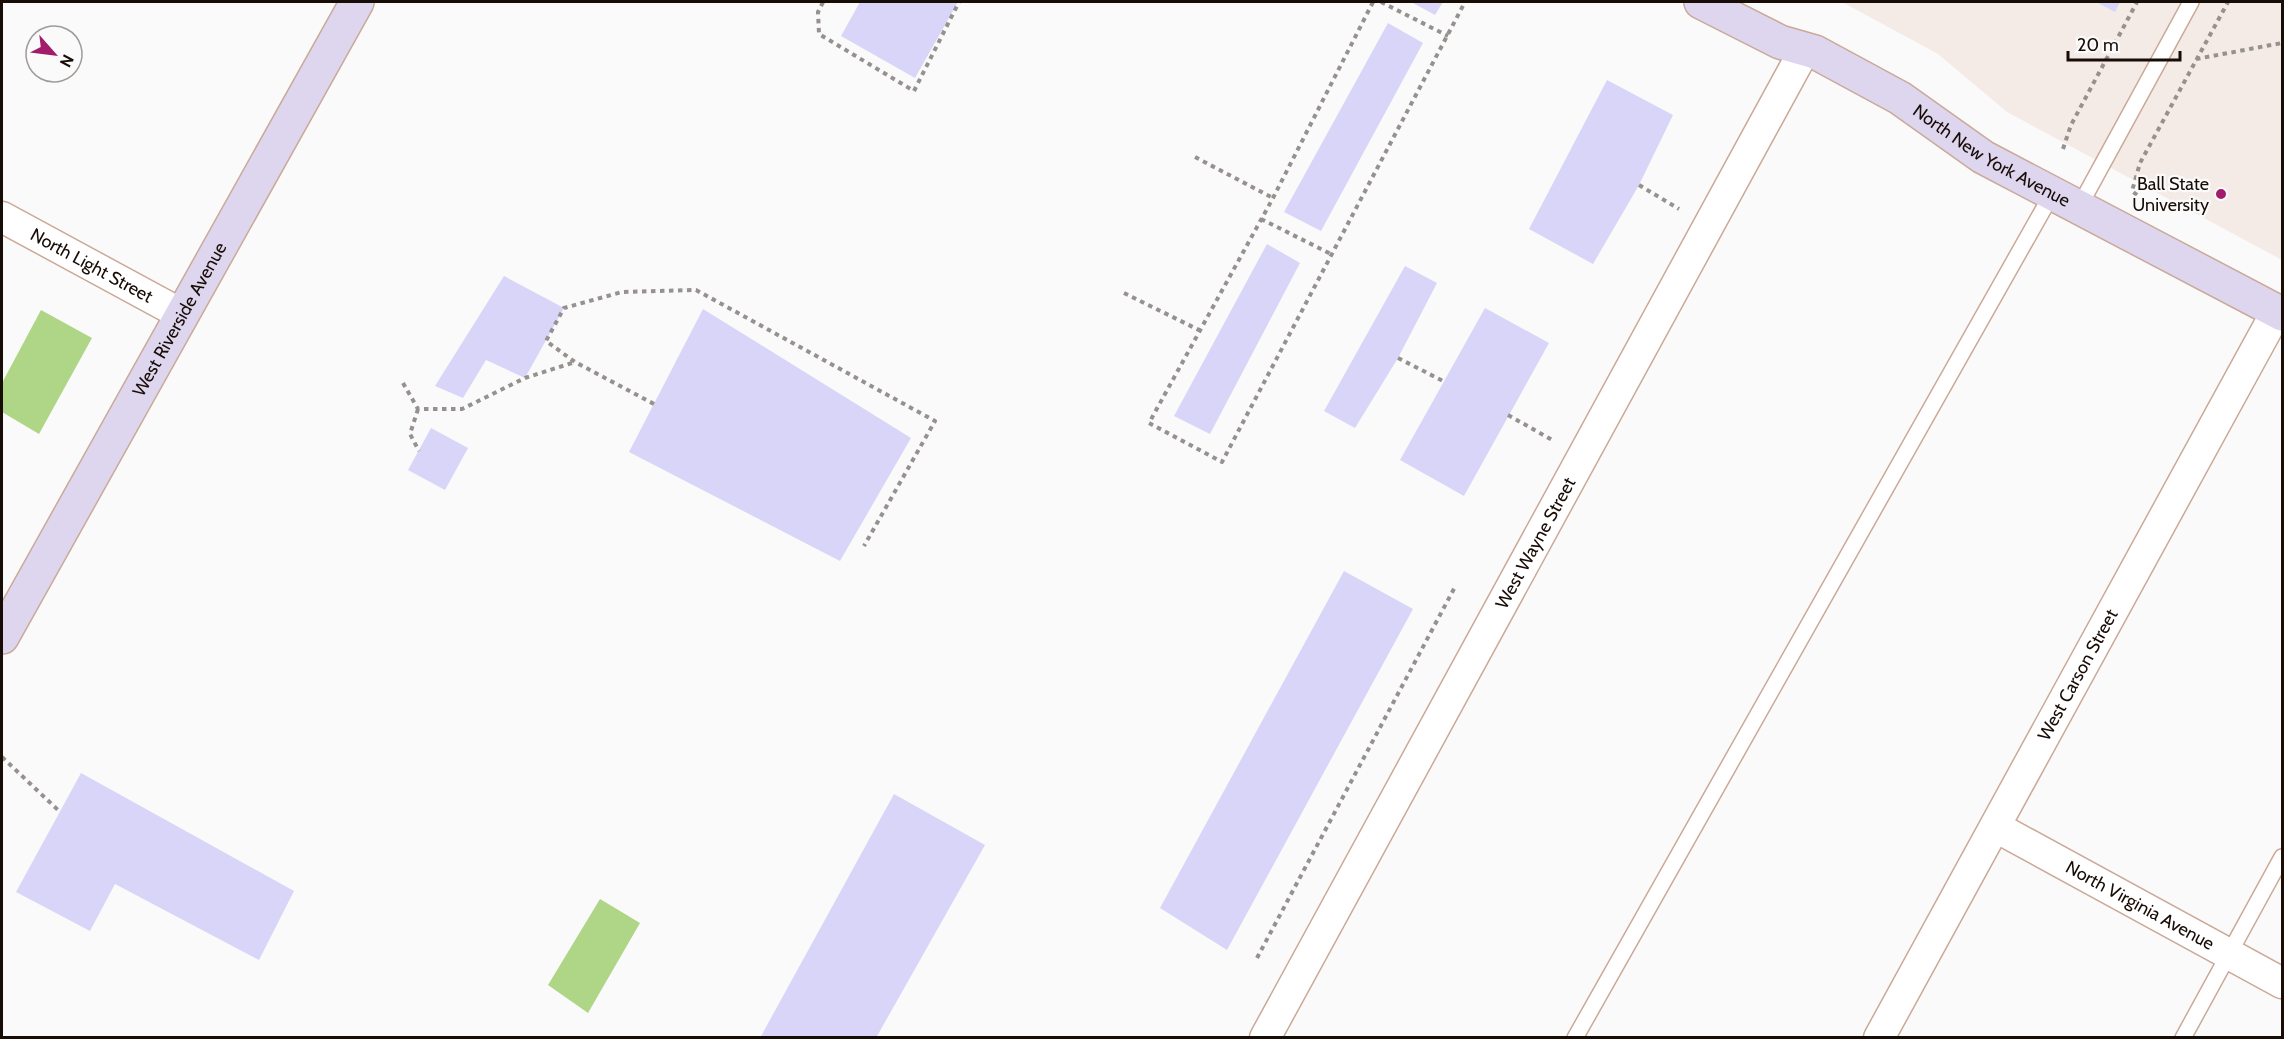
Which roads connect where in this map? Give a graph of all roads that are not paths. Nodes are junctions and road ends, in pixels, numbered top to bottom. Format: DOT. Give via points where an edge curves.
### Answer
graph roads {
  1 [pos="357,2"];
  2 [pos="1701,2"];
  3 [pos="2190,2"];
  4 [pos="1805,49"];
  5 [pos="2066,200"];
  6 [pos="2,217"];
  7 [pos="2280,313"];
  8 [pos="181,314"];
  9 [pos="2,637"];
  10 [pos="1996,827"];
  11 [pos="2283,857"];
  12 [pos="2229,954"];
  13 [pos="2283,983"];
  14 [pos="1265,1038"];
  15 [pos="1575,1038"];
  16 [pos="1879,1038"];
  17 [pos="2183,1038"];
  1 -- 8 [label="street, West Riverside Avenue"];
  2 -- 4 [label="street, North New York Avenue" via="1780,42"];
  3 -- 5 [label="lane"];
  4 -- 5 [label="street, North New York Avenue" via="1900,98 1983,157"];
  4 -- 14 [label="street, West Wayne Street"];
  5 -- 7 [label="street, North New York Avenue"];
  5 -- 15 [label="lane"];
  6 -- 8 [label="street, North Light Street"];
  7 -- 10 [label="street, West Carson Street"];
  8 -- 9 [label="street, West Riverside Avenue"];
  10 -- 12 [label="street, North Virginia Avenue"];
  10 -- 16 [label="street, West Carson Street"];
  11 -- 12 [label="lane"];
  12 -- 13 [label="street, North Virginia Avenue"];
  12 -- 17 [label="lane"];
}
